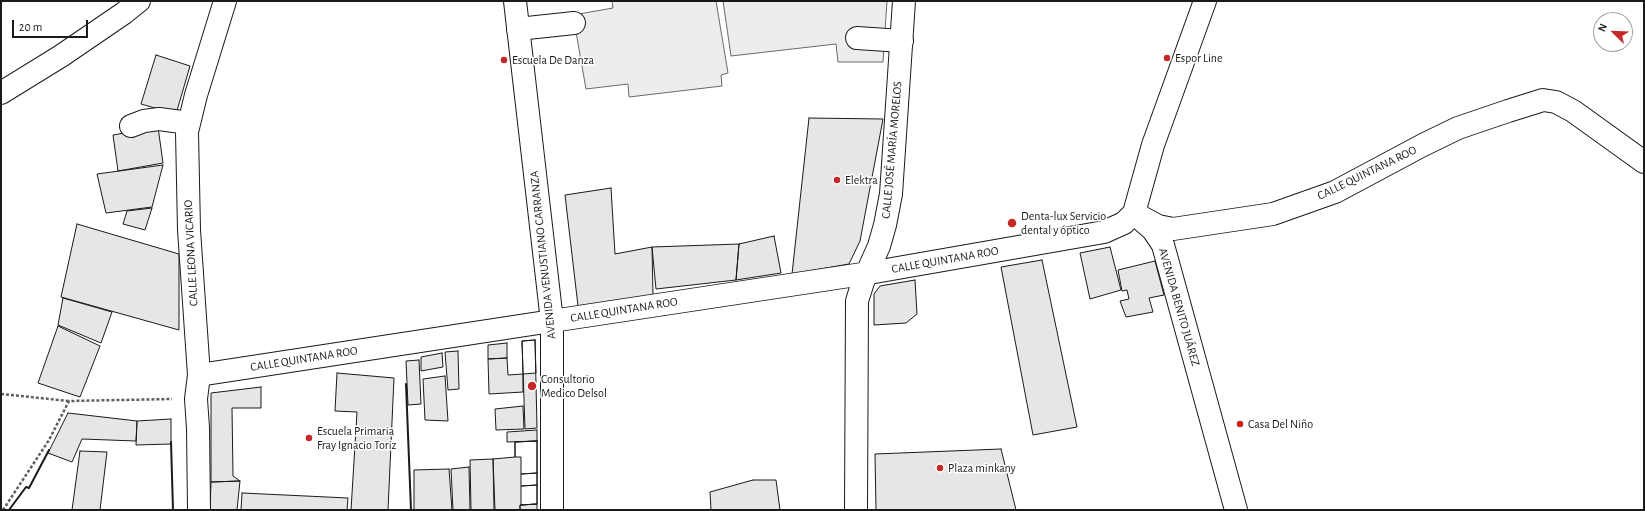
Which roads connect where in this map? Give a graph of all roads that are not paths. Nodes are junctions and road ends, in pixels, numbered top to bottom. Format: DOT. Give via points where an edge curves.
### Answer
graph roads {
  1 [pos="139,1"];
  2 [pos="225,1"];
  3 [pos="515,1"];
  4 [pos="904,1"];
  5 [pos="1205,1"];
  6 [pos="574,23"];
  7 [pos="518,29"];
  8 [pos="857,38"];
  9 [pos="902,41"];
  10 [pos="1,93"];
  11 [pos="189,123"];
  12 [pos="131,126"];
  13 [pos="1644,162"];
  14 [pos="1134,213"];
  15 [pos="869,273"];
  16 [pos="552,321"];
  17 [pos="199,375"];
  18 [pos="199,510"];
  19 [pos="552,510"];
  20 [pos="856,510"];
  21 [pos="1236,510"];
  1 -- 10 [label="main road" via="61,56"];
  2 -- 11 [label="main road, CALLE LEONA VICARIO"];
  3 -- 7 [label="main road, AVENIDA VENUSTIANO CARRANZA"];
  4 -- 9 [label="main road, CALLE JOSÉ MARÍA MORELOS"];
  5 -- 14 [label="main road" via="1153,145"];
  6 -- 7 [label="main road"];
  7 -- 16 [label="main road, AVENIDA VENUSTIANO CARRANZA"];
  8 -- 9 [label="main road"];
  9 -- 15 [label="main road, CALLE JOSÉ MARÍA MORELOS" via="891,194 886,225"];
  11 -- 12 [label="main road" via="159,119"];
  11 -- 17 [label="main road, CALLE LEONA VICARIO" via="189,230"];
  13 -- 14 [label="main road, CALLE QUINTANA ROO" via="1573,111 1556,102 1543,100 1458,128 1335,192 1273,214 1173,229 1158,226"];
  14 -- 15 [label="main road, CALLE QUINTANA ROO" via="1124,223 1104,232"];
  14 -- 21 [label="main road, AVENIDA BENITO JUÁREZ" via="1153,230 1163,245"];
  15 -- 16 [label="main road, CALLE QUINTANA ROO"];
  15 -- 20 [label="main road, CALLE JOSÉ MARÍA MORELOS" via="857,301"];
  16 -- 17 [label="main road, CALLE QUINTANA ROO"];
  16 -- 19 [label="main road, AVENIDA VENUSTIANO CARRANZA"];
  17 -- 18 [label="main road, CALLE LEONA VICARIO" via="196,399"];
}
